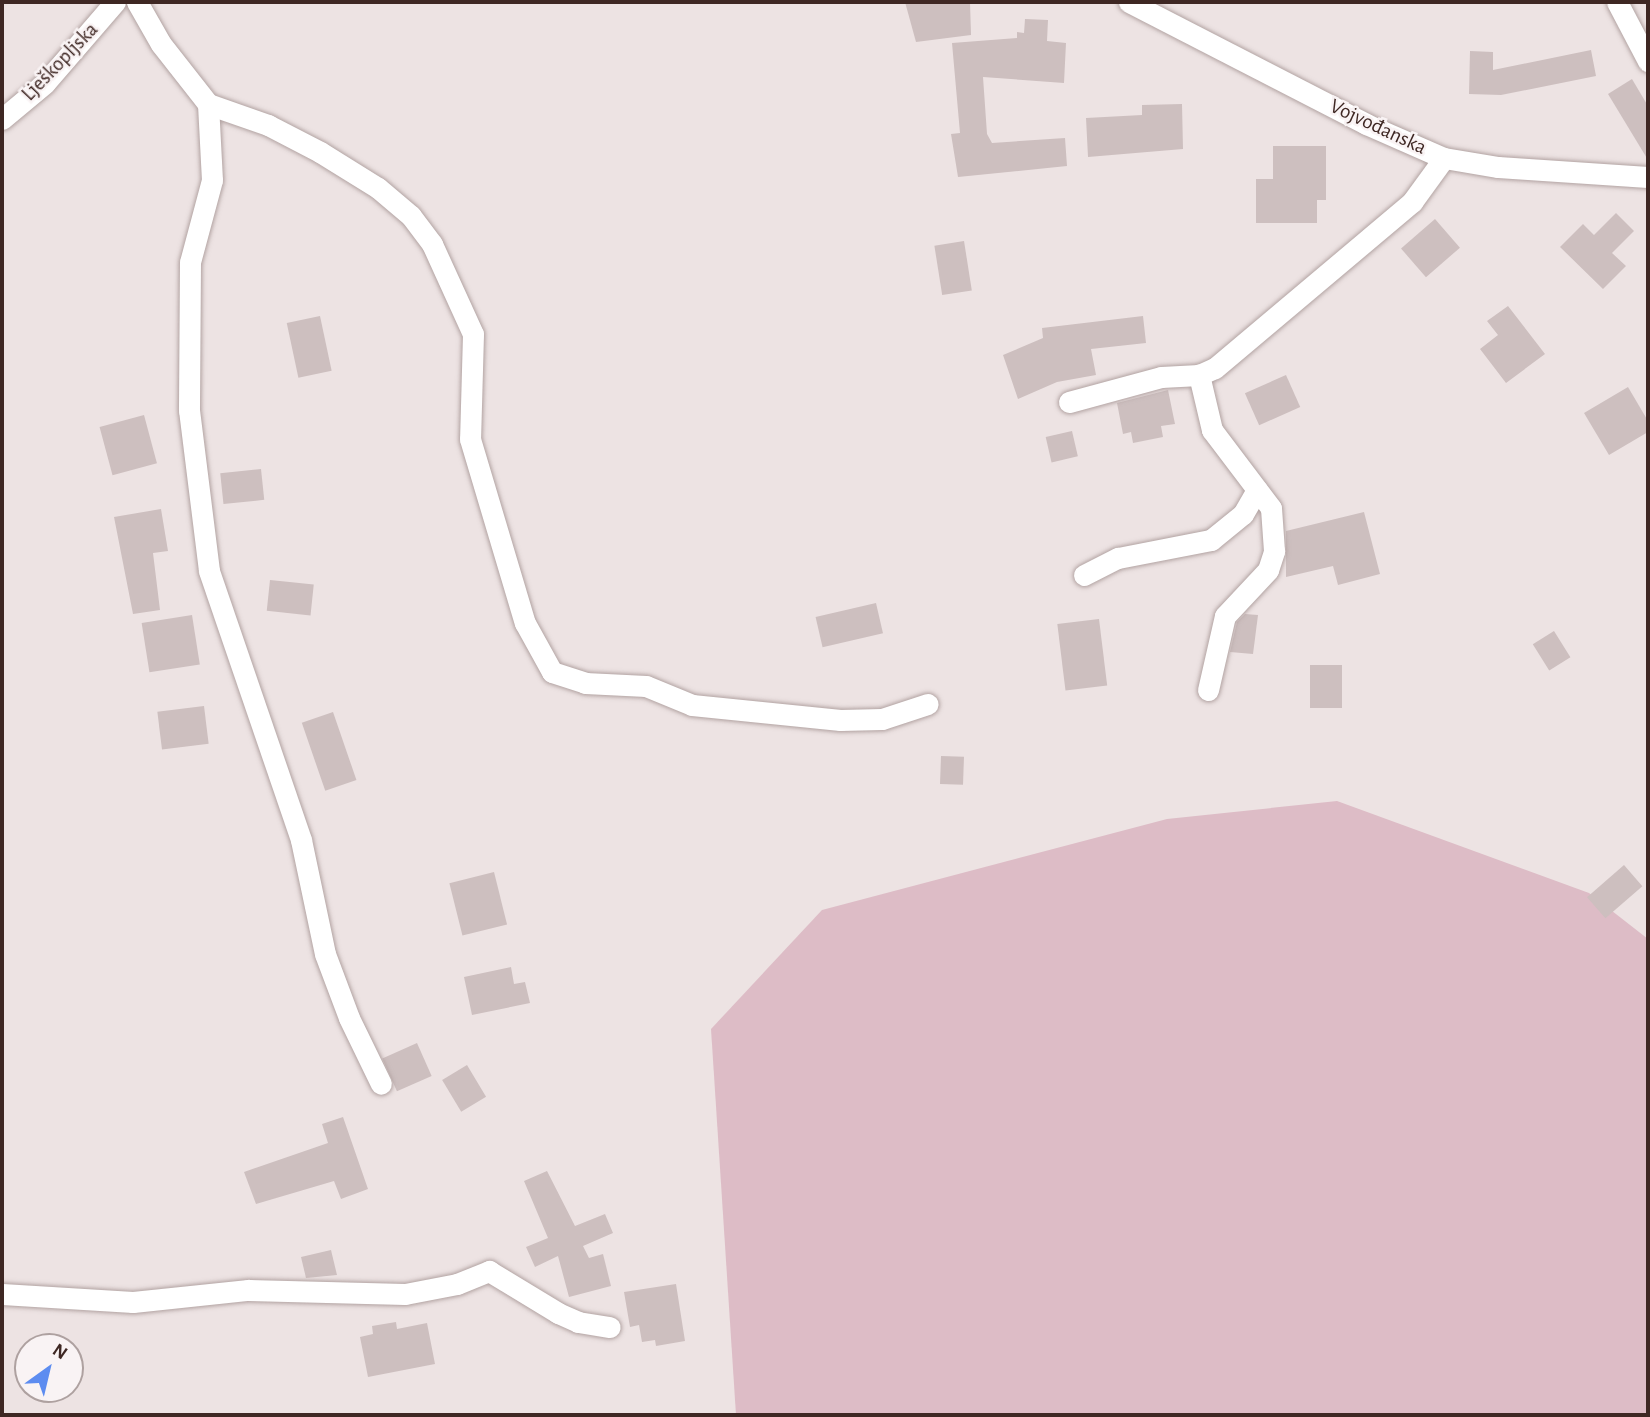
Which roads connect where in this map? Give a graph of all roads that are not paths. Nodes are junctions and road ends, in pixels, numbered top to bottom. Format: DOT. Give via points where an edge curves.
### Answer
graph roads {
  1 [pos="115,2"];
  2 [pos="136,2"];
  3 [pos="1129,2"];
  4 [pos="1617,2"];
  5 [pos="1648,61"];
  6 [pos="208,104"];
  7 [pos="2,120"];
  8 [pos="1444,158"];
  9 [pos="1648,177"];
  10 [pos="1199,375"];
  11 [pos="1069,402"];
  12 [pos="1257,490"];
  13 [pos="1084,575"];
  14 [pos="1208,690"];
  15 [pos="928,704"];
  16 [pos="381,1084"];
  17 [pos="2,1294"];
  18 [pos="610,1327"];
  1 -- 7 [label="street, Lješkopljska" via="45,83"];
  2 -- 6 [label="street"];
  3 -- 8 [label="street, Vojvođanska" via="1366,124"];
  4 -- 5 [label="street"];
  6 -- 15 [label="street" via="268,125 343,166 411,216 432,244 473,334 470,439 526,623 552,672 585,683 646,686 692,705 840,720 882,719"];
  6 -- 16 [label="street" via="212,180 190,262 188,410 208,571 301,840 325,954"];
  8 -- 9 [label="street, Vojvođanska" via="1509,168"];
  8 -- 10 [label="street" via="1412,202 1215,368"];
  10 -- 11 [label="street" via="1161,377"];
  10 -- 12 [label="street" via="1212,429"];
  12 -- 13 [label="street" via="1243,514 1211,540 1118,558"];
  12 -- 14 [label="street" via="1271,508 1272,562 1225,616"];
  17 -- 18 [label="street" via="133,1302 248,1290 405,1294 457,1284 488,1271 558,1313"];
}
